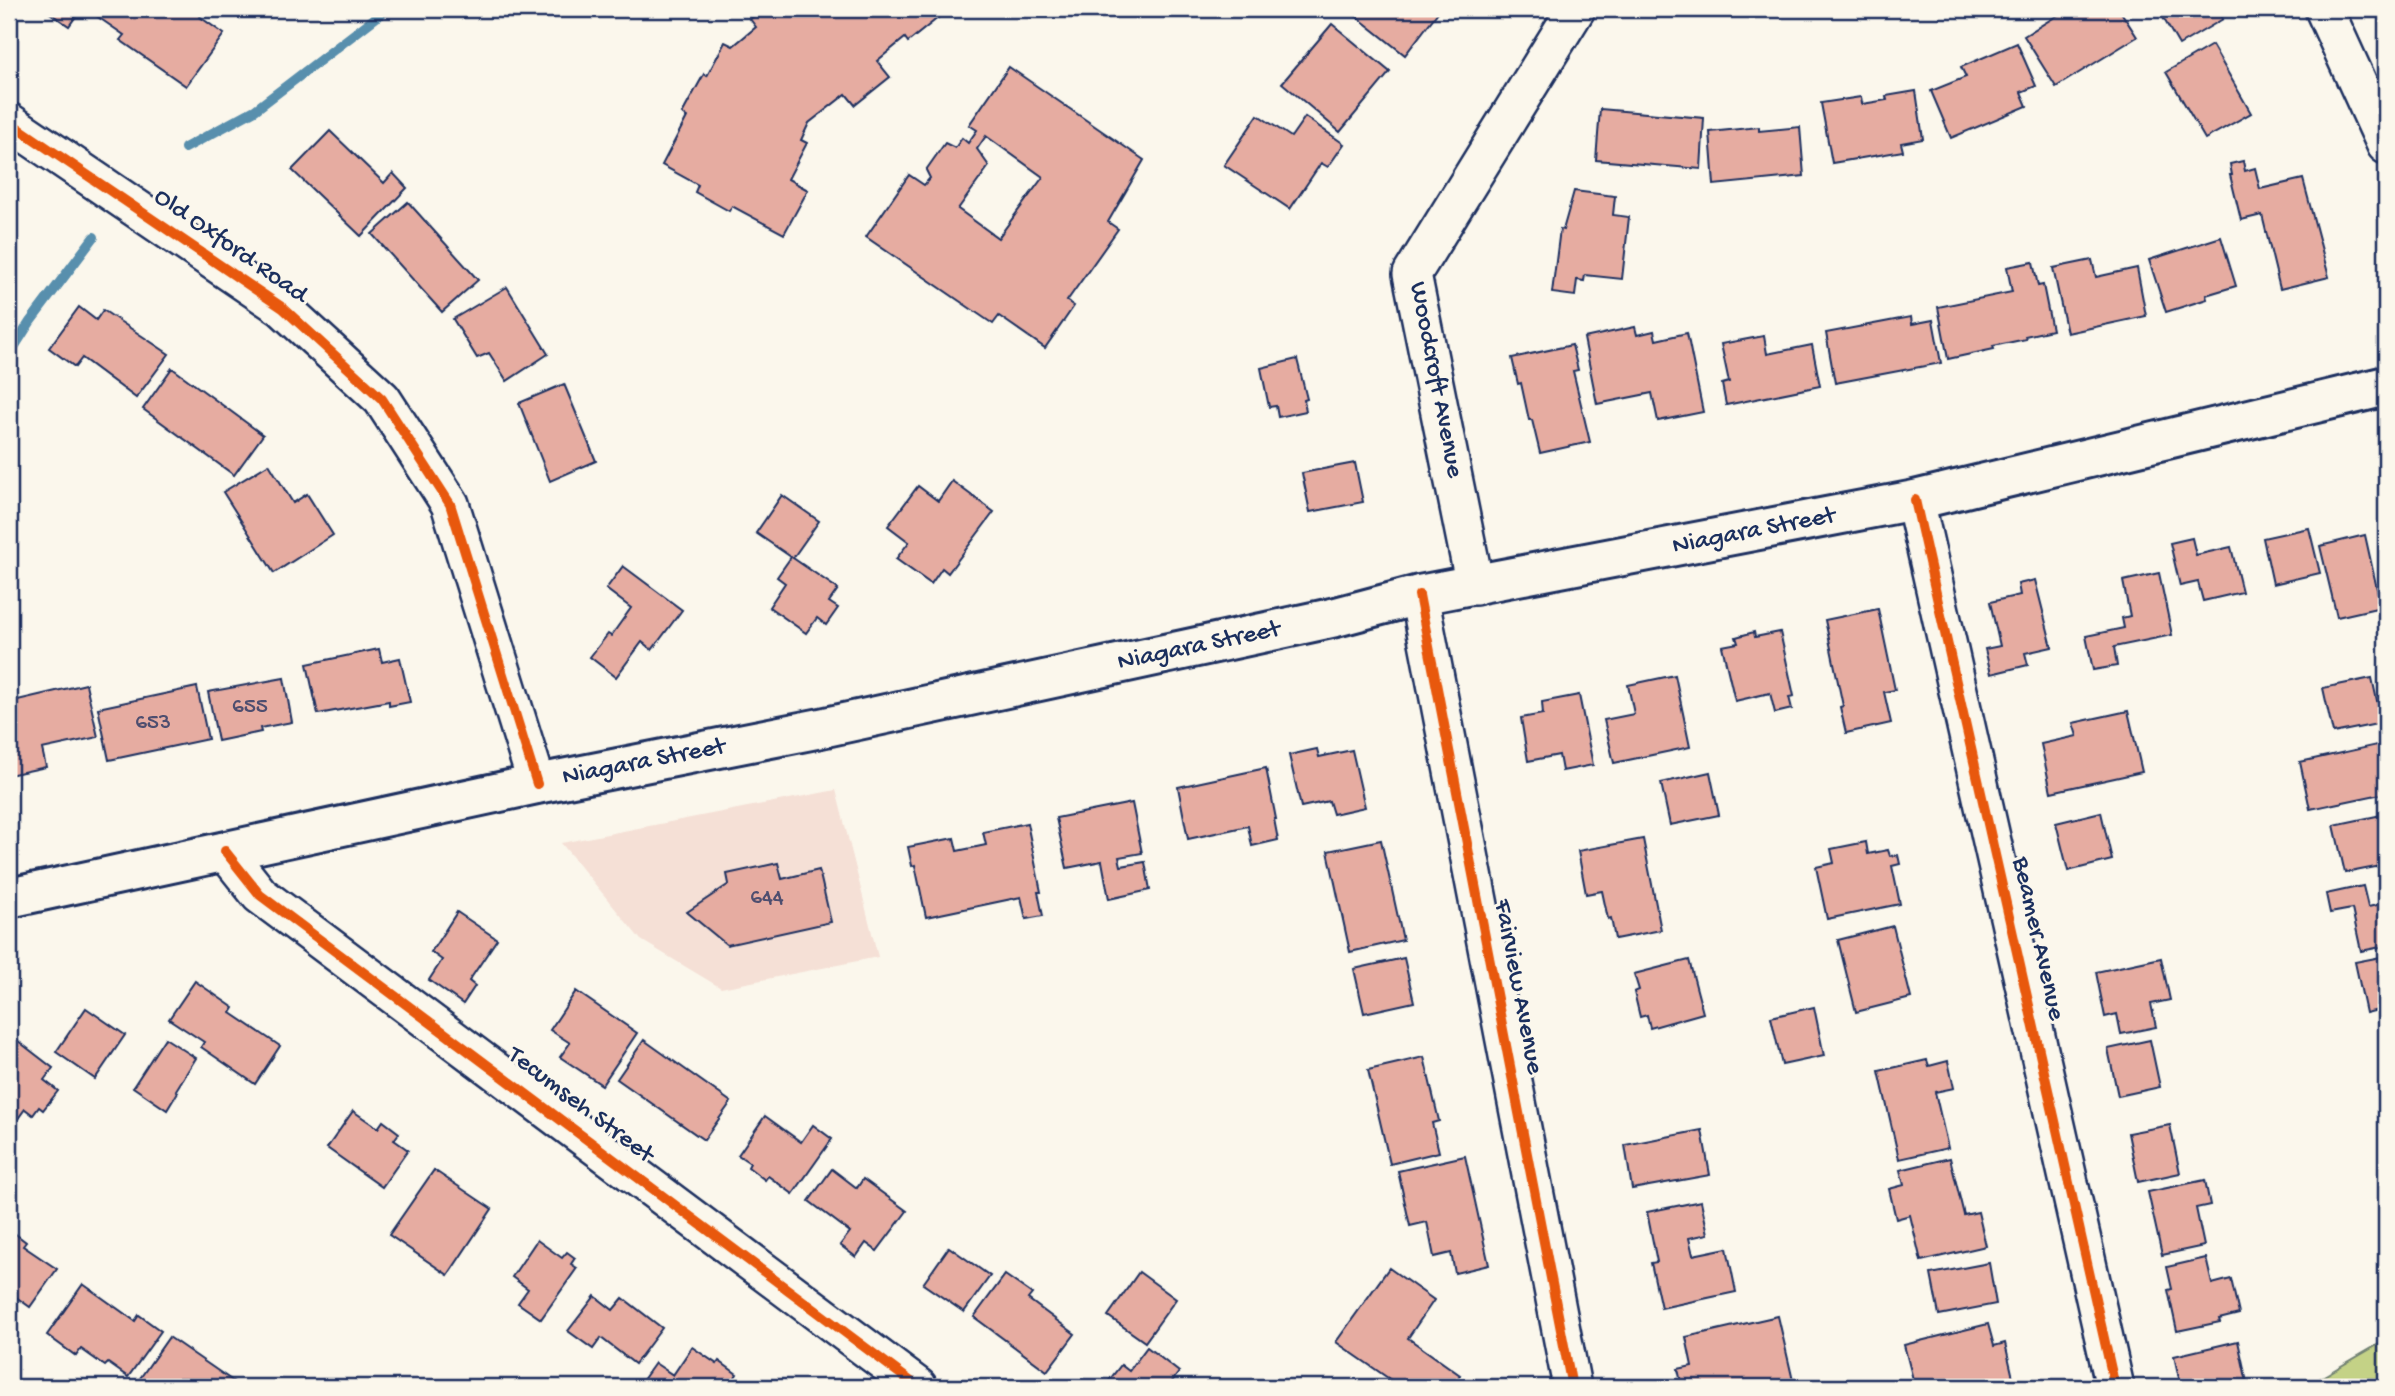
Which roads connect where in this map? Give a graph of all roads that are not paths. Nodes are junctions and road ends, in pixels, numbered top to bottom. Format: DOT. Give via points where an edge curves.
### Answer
graph roads {
  1 [pos="1576,9"];
  2 [pos="2324,9"];
  3 [pos="9,122"];
  4 [pos="2386,145"];
  5 [pos="2386,386"];
  6 [pos="1915,500"];
  7 [pos="1475,586"];
  8 [pos="1419,595"];
  9 [pos="537,784"];
  10 [pos="225,851"];
  11 [pos="9,898"];
  12 [pos="918,1387"];
  13 [pos="1573,1387"];
  14 [pos="2115,1387"];
  1 -- 7 [label="street, Woodcroft Avenue" via="1412,274"];
  2 -- 4 [label="street"];
  3 -- 9 [label="street, Old Oxford Road" via="283,308 382,399 450,504"];
  5 -- 6 [label="main road, Niagara Street"];
  6 -- 7 [label="main road, Niagara Street"];
  6 -- 14 [label="street, Beamer Avenue"];
  7 -- 8 [label="main road, Niagara Street"];
  8 -- 9 [label="main road, Niagara Street" via="821,728"];
  8 -- 13 [label="street, Fairview Avenue"];
  9 -- 10 [label="main road, Niagara Street"];
  10 -- 11 [label="main road, Niagara Street"];
  10 -- 12 [label="street, Tecumseh Street" via="260,895"];
}
